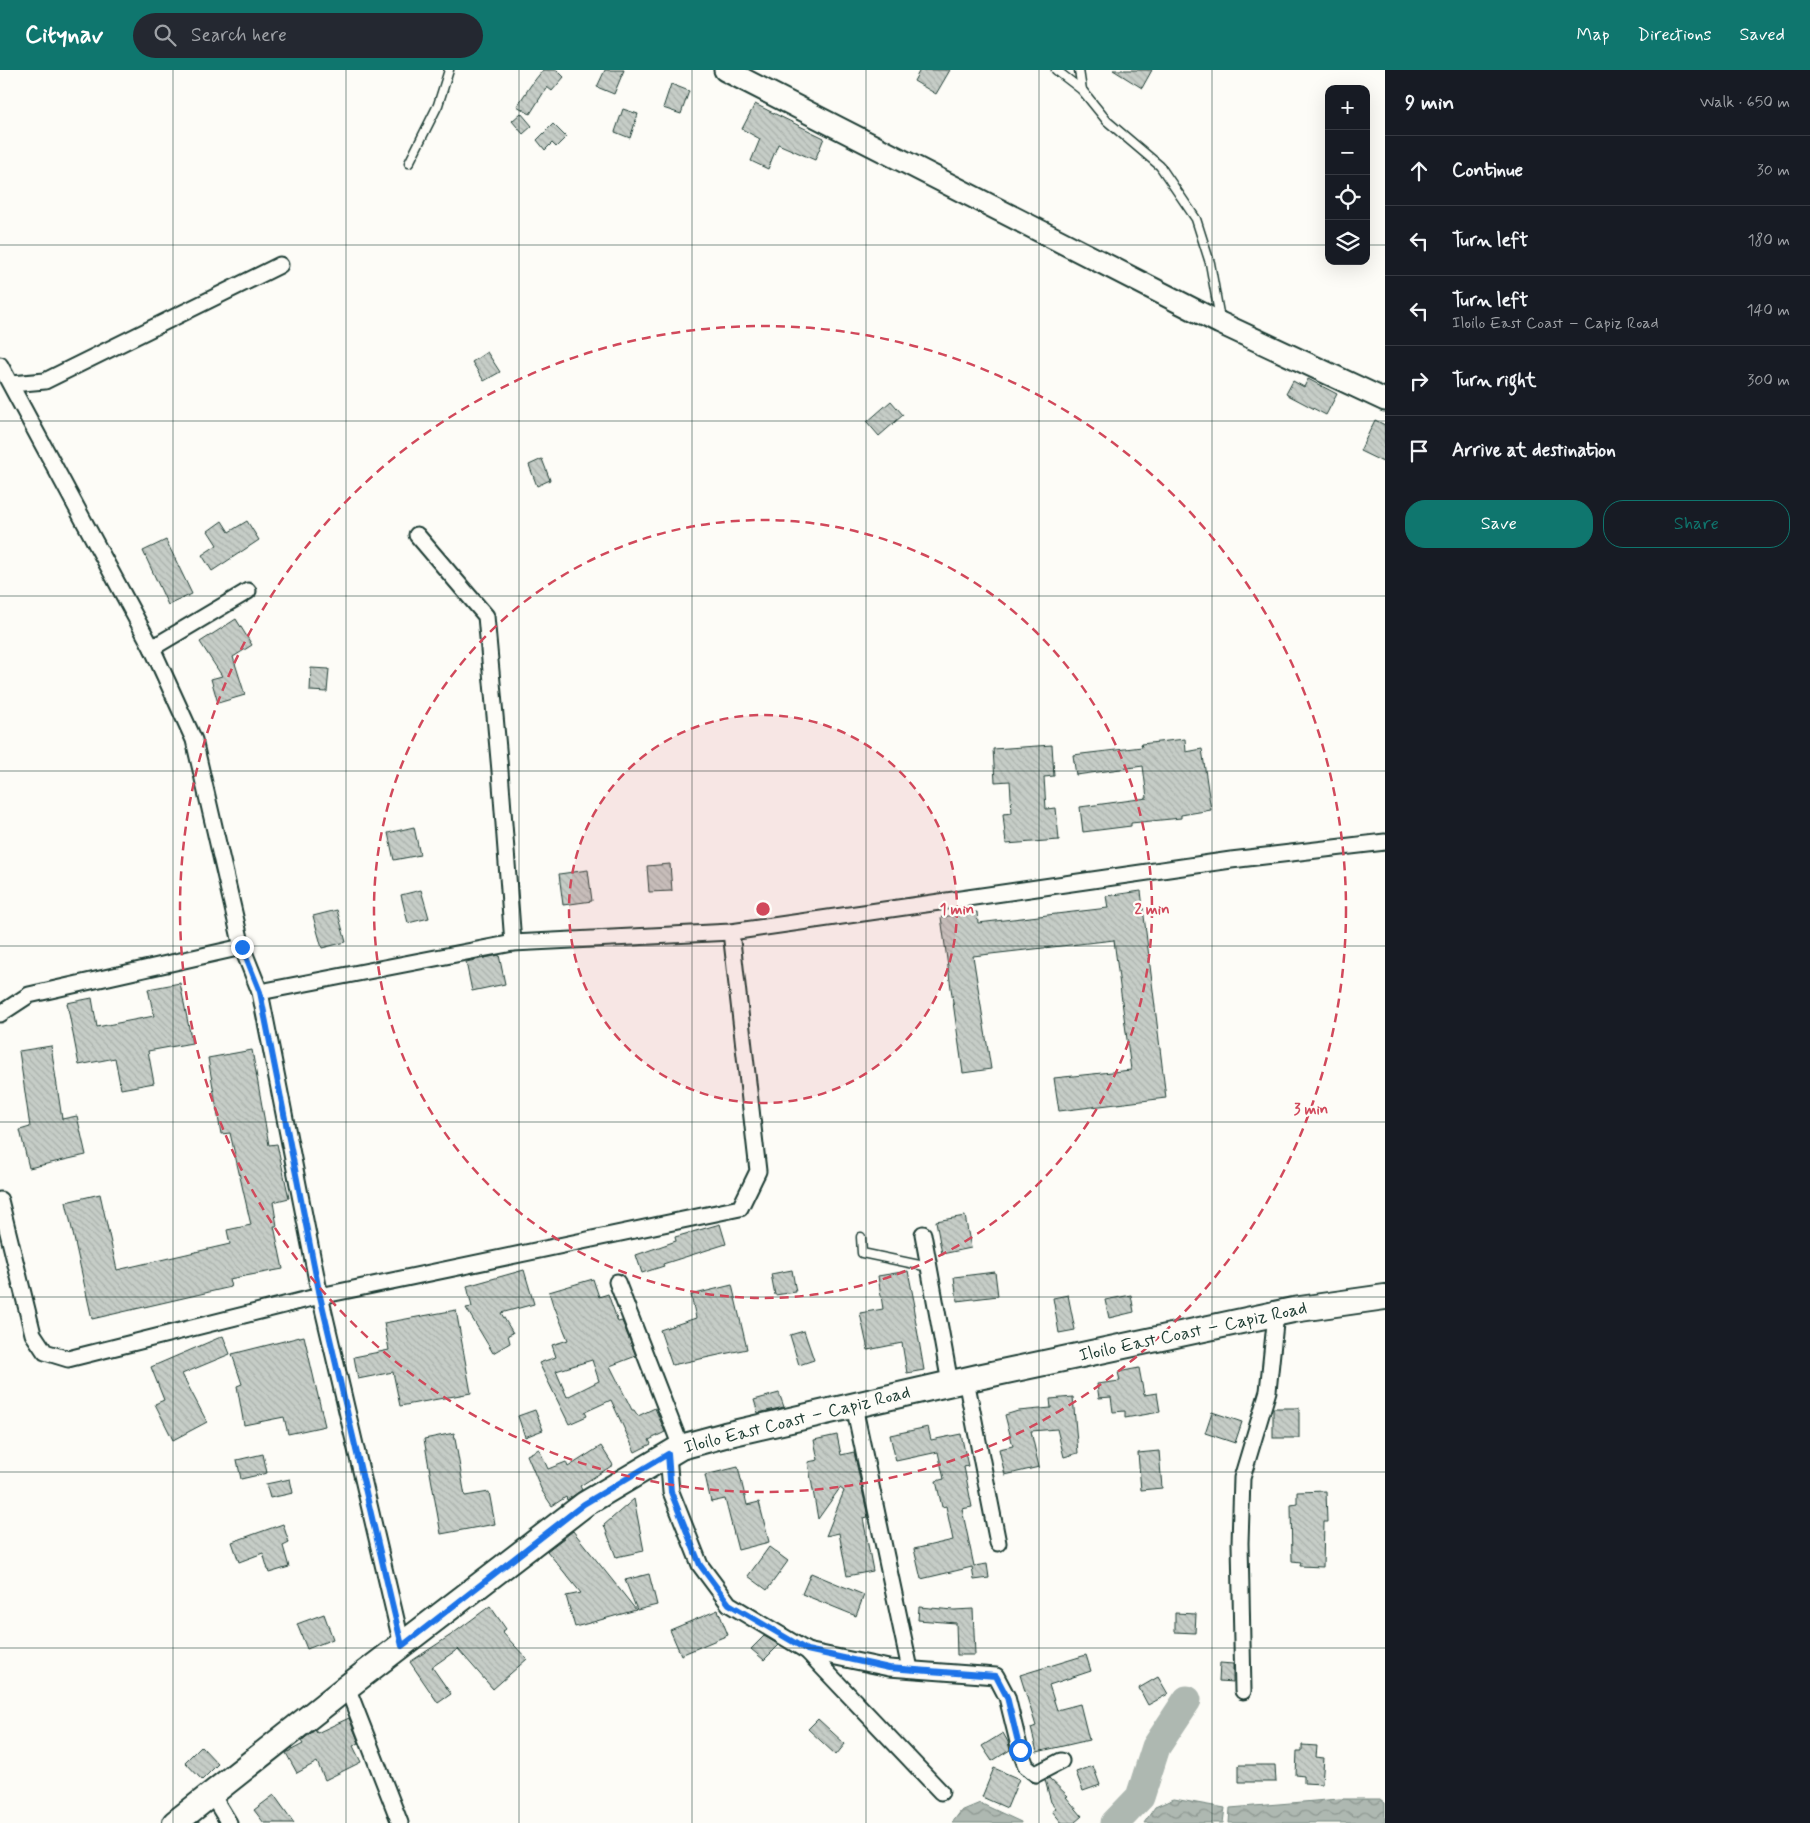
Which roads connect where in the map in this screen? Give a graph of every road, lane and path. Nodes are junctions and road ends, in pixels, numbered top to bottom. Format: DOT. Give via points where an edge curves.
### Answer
graph roads {
  1 [pos="449,70"];
  2 [pos="1056,70"];
  3 [pos="1079,70"];
  4 [pos="739,73"];
  5 [pos="1082,90"];
  6 [pos="409,163"];
  7 [pos="280,266"];
  8 [pos="1220,323"];
  9 [pos="0,366"];
  10 [pos="11,384"];
  11 [pos="1385,400"];
  12 [pos="417,535"];
  13 [pos="248,591"];
  14 [pos="152,648"];
  15 [pos="1385,842"];
  16 [pos="731,932"];
  17 [pos="513,943"];
  18 [pos="242,947"];
  19 [pos="260,992"];
  20 [pos="0,1014"];
  21 [pos="0,1200"];
  22 [pos="923,1234"];
  23 [pos="861,1237"];
  24 [pos="929,1267"];
  25 [pos="617,1282"];
  26 [pos="320,1296"];
  27 [pos="1385,1297"];
  28 [pos="1276,1314"];
  29 [pos="958,1382"];
  30 [pos="854,1406"];
  31 [pos="675,1450"];
  32 [pos="998,1543"];
  33 [pos="402,1646"];
  34 [pos="807,1650"];
  35 [pos="910,1670"];
  36 [pos="346,1688"];
  37 [pos="1243,1692"];
  38 [pos="1061,1761"];
  39 [pos="941,1792"];
  40 [pos="212,1795"];
  41 [pos="175,1823"];
  42 [pos="228,1823"];
  43 [pos="400,1823"];
  1 -- 6 [label="lane" via="438,105"];
  2 -- 5 [label="lane"];
  3 -- 5 [label="lane"];
  4 -- 8 [label="main road"];
  5 -- 8 [label="lane" via="1107,121 1160,166 1196,219 1210,263"];
  7 -- 10 [label="street" via="45,381"];
  8 -- 11 [label="main road"];
  9 -- 10 [label="street"];
  10 -- 14 [label="street"];
  12 -- 17 [label="street" via="486,616"];
  13 -- 14 [label="street"];
  14 -- 18 [label="street" via="194,740"];
  15 -- 16 [label="street" via="1232,860"];
  16 -- 17 [label="street"];
  16 -- 26 [label="street" via="758,1171 740,1208"];
  17 -- 19 [label="street"];
  18 -- 19 [label="street"];
  18 -- 20 [label="street" via="29,995"];
  19 -- 26 [label="street"];
  21 -- 26 [label="street" via="32,1334 45,1352 68,1359"];
  22 -- 24 [label="street"];
  23 -- 24 [label="lane" via="862,1253"];
  24 -- 29 [label="street"];
  25 -- 31 [label="street"];
  26 -- 33 [label="street"];
  27 -- 28 [label="main road, Iloilo East Coast – Capiz Road"];
  28 -- 29 [label="main road, Iloilo East Coast – Capiz Road"];
  28 -- 37 [label="street" via="1268,1391 1242,1478"];
  29 -- 30 [label="main road, Iloilo East Coast – Capiz Road"];
  29 -- 32 [label="street"];
  30 -- 31 [label="main road, Iloilo East Coast – Capiz Road"];
  30 -- 35 [label="street"];
  31 -- 33 [label="main road, Iloilo East Coast – Capiz Road" via="584,1504"];
  31 -- 34 [label="street" via="671,1492 700,1565 729,1604"];
  33 -- 36 [label="main road, Iloilo East Coast – Capiz Road"];
  34 -- 35 [label="street"];
  34 -- 39 [label="street"];
  35 -- 38 [label="street" via="996,1676 1007,1697 1026,1766 1036,1774"];
  36 -- 40 [label="main road, Iloilo East Coast – Capiz Road"];
  36 -- 43 [label="street"];
  40 -- 41 [label="main road, Iloilo East Coast – Capiz Road"];
  40 -- 42 [label="street"];
}
